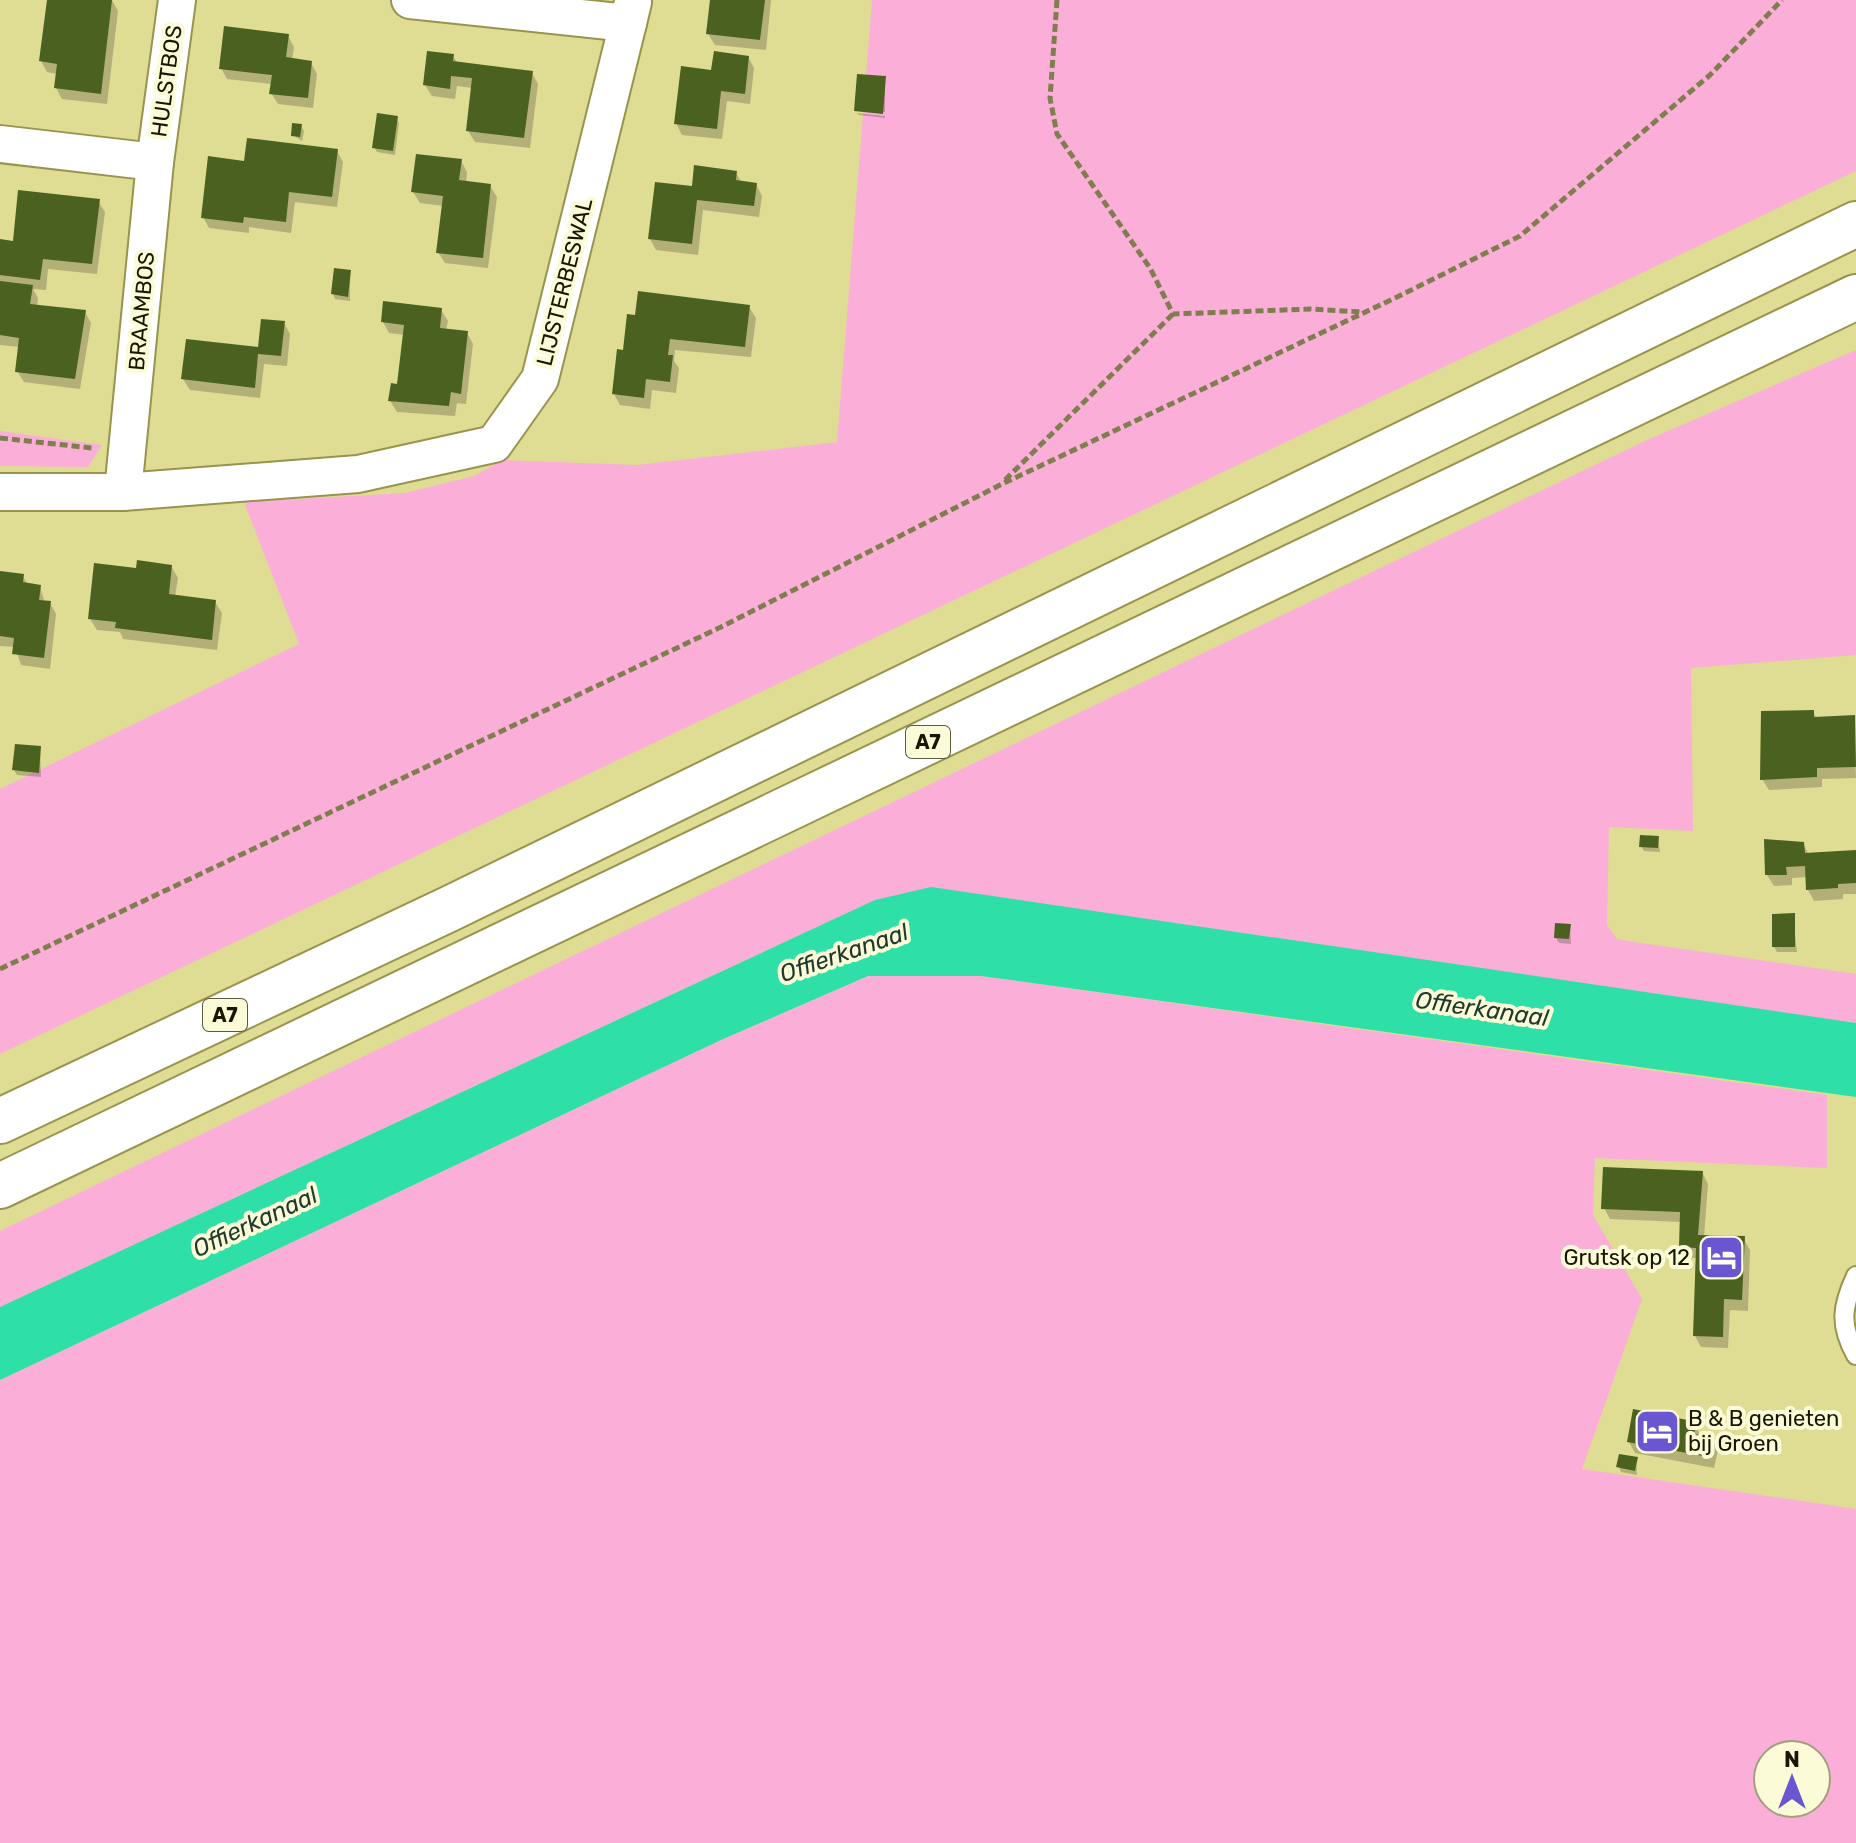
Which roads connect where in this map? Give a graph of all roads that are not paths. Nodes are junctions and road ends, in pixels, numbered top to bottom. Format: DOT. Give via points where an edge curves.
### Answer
graph roads {
  1 [pos="177,0"];
  2 [pos="410,0"];
  3 [pos="631,12"];
  4 [pos="0,144"];
  5 [pos="155,162"];
  6 [pos="1856,224"];
  7 [pos="1856,297"];
  8 [pos="0,492"];
  9 [pos="123,492"];
  10 [pos="0,1121"];
  11 [pos="0,1186"];
  12 [pos="1856,1276"];
  13 [pos="1856,1355"];
  1 -- 5 [label="street, HULSTBOS"];
  2 -- 3 [label="street"];
  3 -- 9 [label="street, LIJSTERBESWAL" via="540,379 494,444 358,474"];
  4 -- 5 [label="street"];
  5 -- 9 [label="street, BRAAMBOS"];
  6 -- 10 [label="highway, A7" via="449,909"];
  7 -- 11 [label="highway, A7"];
  8 -- 9 [label="street"];
  12 -- 13 [label="lane" via="1841,1315"];
}
